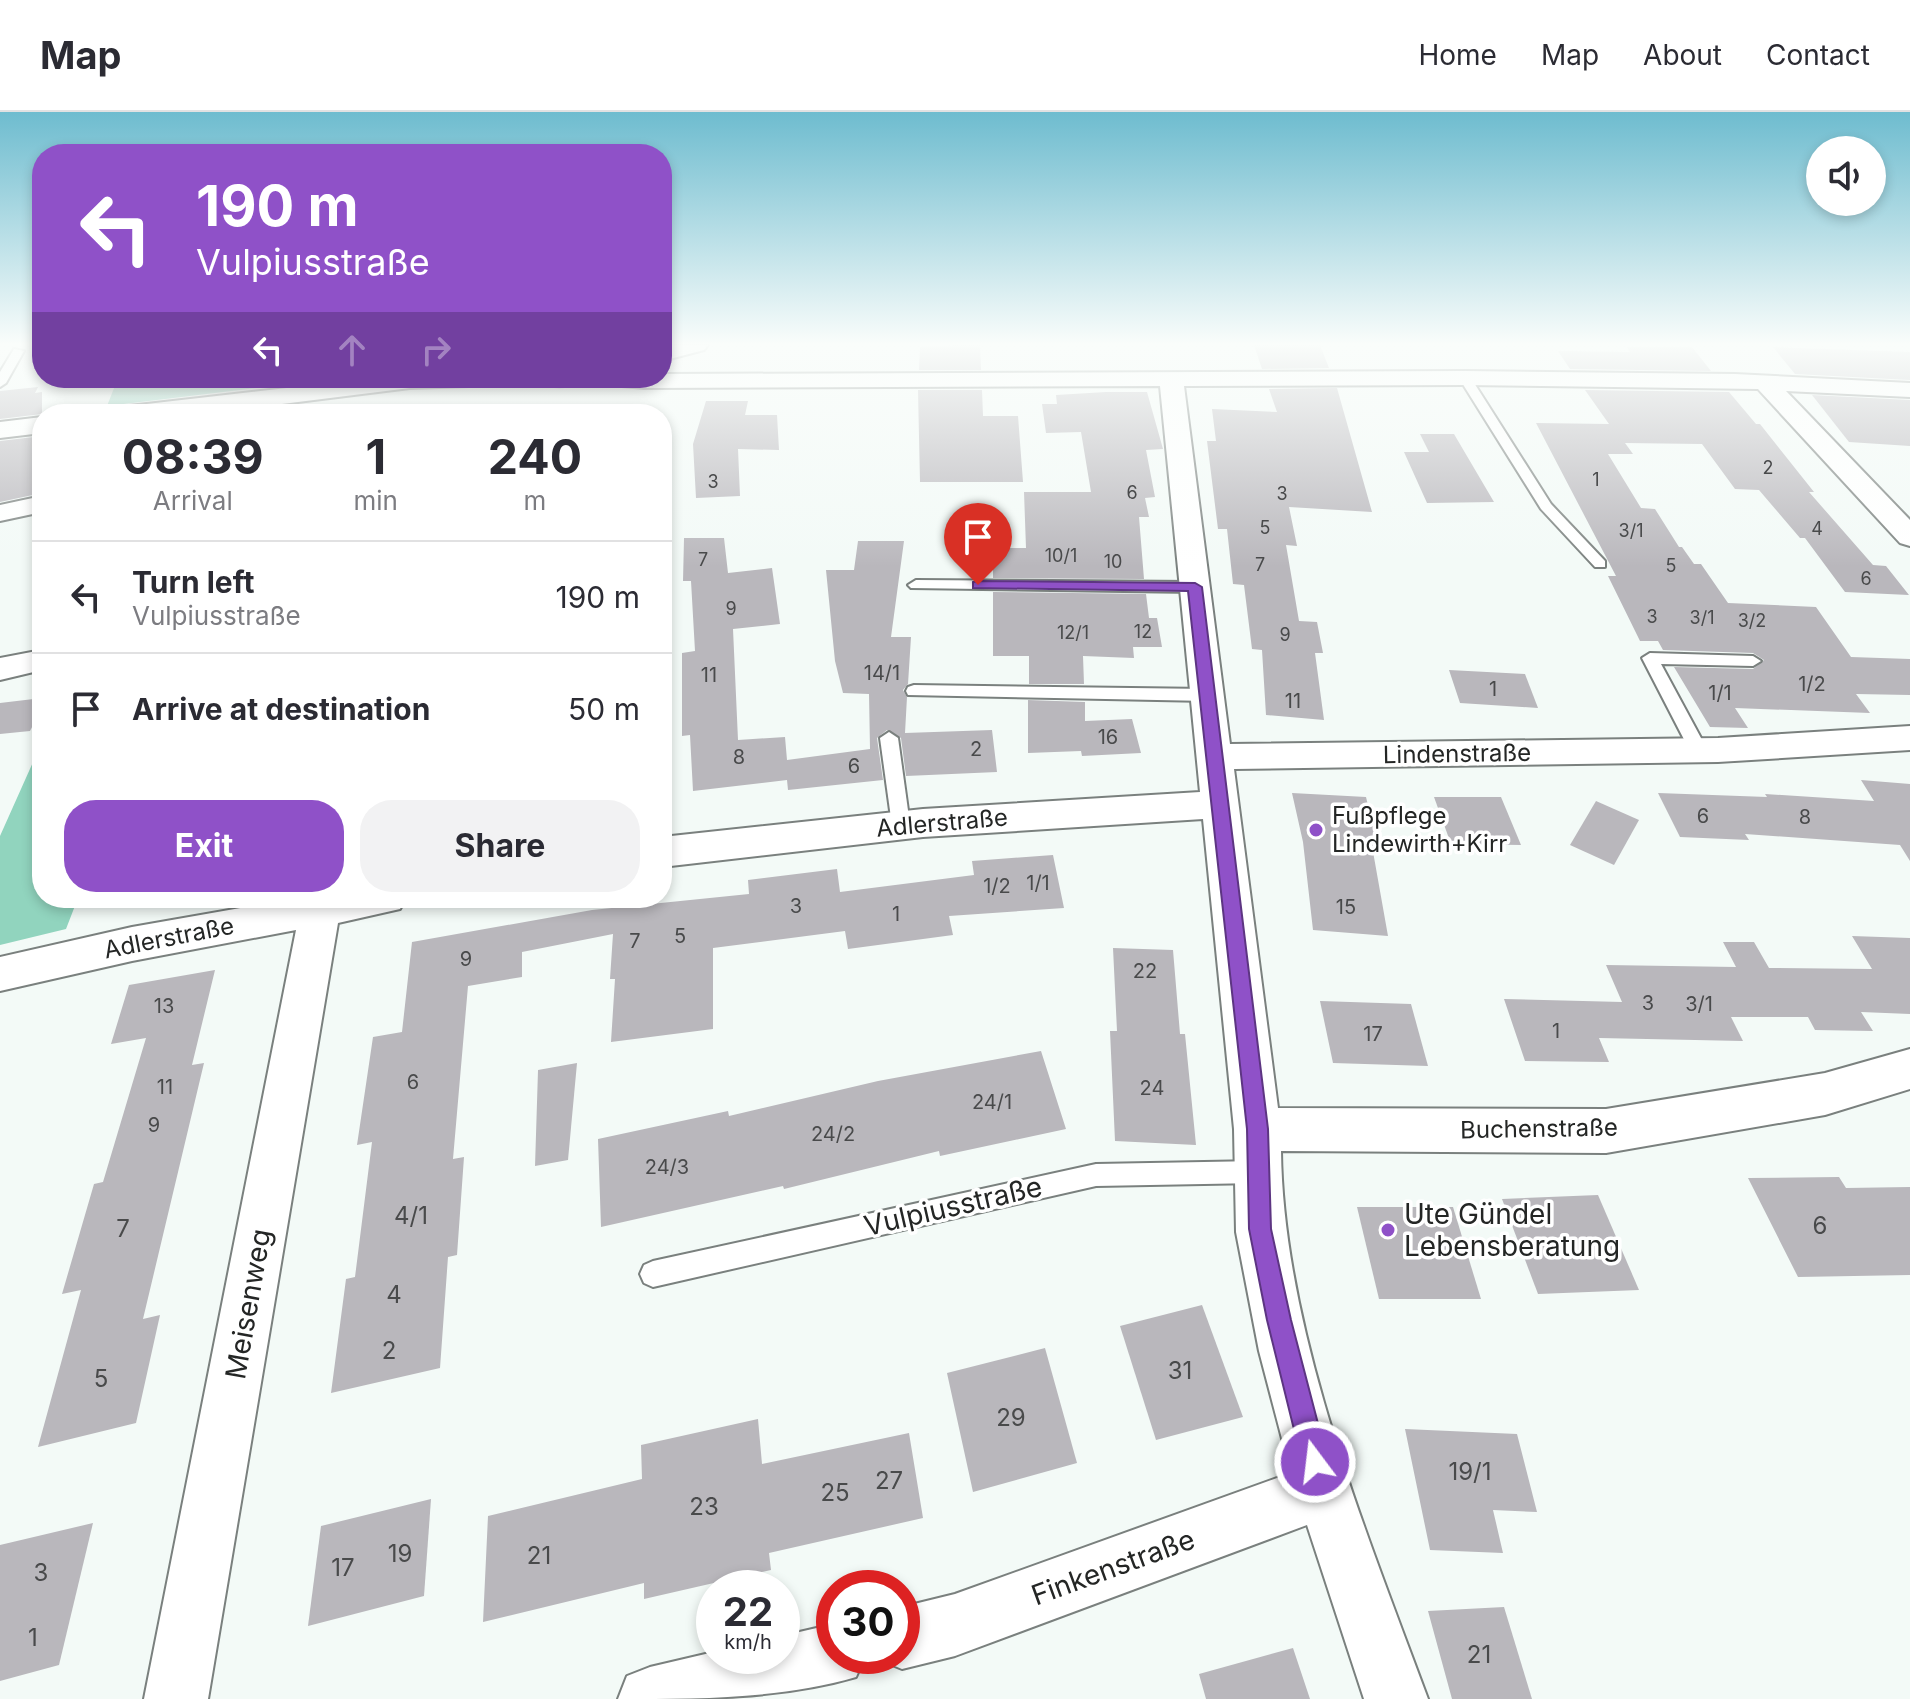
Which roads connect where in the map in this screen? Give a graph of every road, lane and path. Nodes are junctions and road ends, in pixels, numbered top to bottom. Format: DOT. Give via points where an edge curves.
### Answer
graph roads {
  1 [pos="1176,419"];
  2 [pos="1491,419"];
  3 [pos="1799,419"];
  4 [pos="32,426"];
  5 [pos="0,430"];
  6 [pos="32,506"];
  7 [pos="0,513"];
  8 [pos="1910,537"];
  9 [pos="1600,564"];
  10 [pos="916,585"];
  11 [pos="1195,587"];
  12 [pos="1753,661"];
  13 [pos="32,662"];
  14 [pos="0,669"];
  15 [pos="914,691"];
  16 [pos="1208,695"];
  17 [pos="889,738"];
  18 [pos="1910,738"];
  19 [pos="1699,751"];
  20 [pos="1216,757"];
  21 [pos="1222,804"];
  22 [pos="901,825"];
  23 [pos="672,851"];
  24 [pos="326,908"];
  25 [pos="320,909"];
  26 [pos="0,974"];
  27 [pos="1910,1069"];
  28 [pos="1258,1151"];
  29 [pos="653,1274"];
  30 [pos="1323,1490"];
  31 [pos="920,1634"];
  32 [pos="816,1659"];
  33 [pos="176,1699"];
  34 [pos="650,1699"];
  35 [pos="1396,1699"];
  1 -- 11 [label="street"];
  2 -- 9 [label="lane" via="1546,506"];
  3 -- 8 [label="street"];
  4 -- 5 [label="street"];
  6 -- 7 [label="street"];
  10 -- 11 [label="lane"];
  11 -- 16 [label="street"];
  12 -- 19 [label="lane" via="1650,658"];
  13 -- 14 [label="street"];
  15 -- 16 [label="lane"];
  16 -- 20 [label="street"];
  17 -- 22 [label="lane"];
  18 -- 19 [label="street, Lindenstraße"];
  19 -- 20 [label="street, Lindenstraße"];
  20 -- 21 [label="street"];
  21 -- 22 [label="street, Adlerstraße"];
  21 -- 28 [label="street"];
  22 -- 23 [label="street, Adlerstraße"];
  24 -- 25 [label="street, Adlerstraße"];
  25 -- 26 [label="street, Adlerstraße"];
  25 -- 33 [label="street, Meisenweg"];
  27 -- 28 [label="street, Buchenstraße" via="1825,1094 1606,1131"];
  28 -- 29 [label="lane, Vulpiusstraße" via="1096,1175"];
  28 -- 30 [label="street" via="1260,1229"];
  30 -- 31 [label="street, Finkenstraße"];
  30 -- 35 [label="street"];
  32 -- 34 [label="street"];
}
